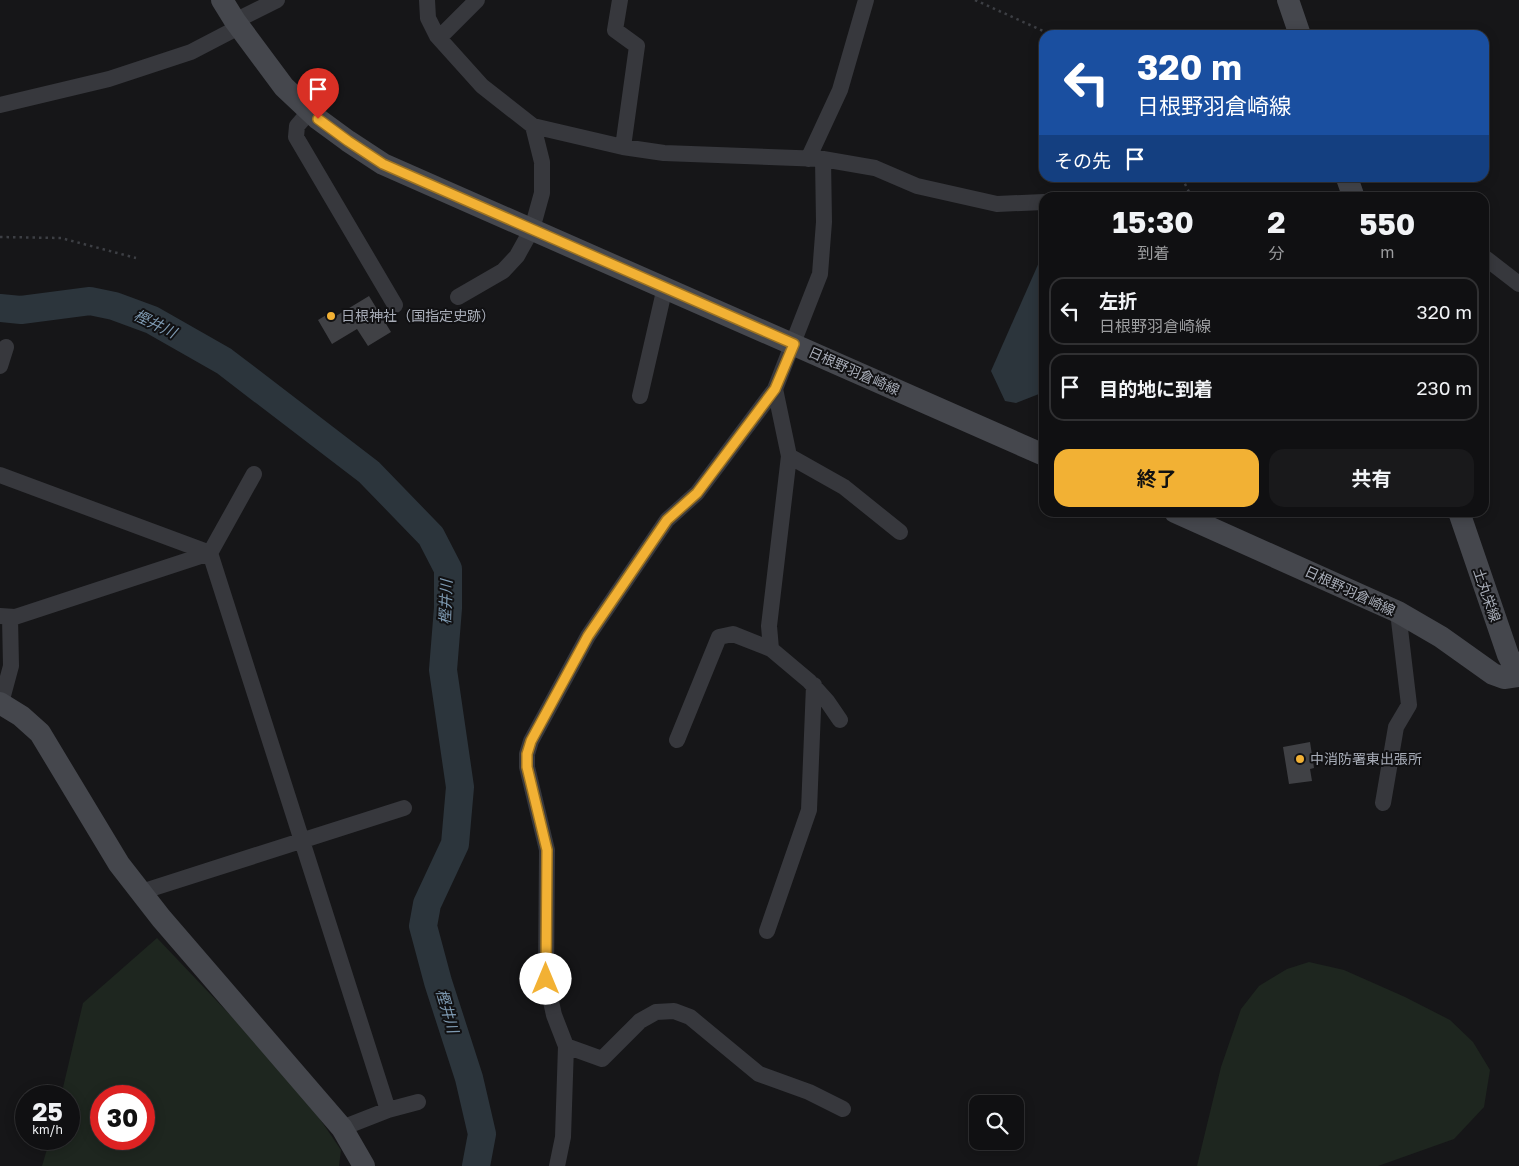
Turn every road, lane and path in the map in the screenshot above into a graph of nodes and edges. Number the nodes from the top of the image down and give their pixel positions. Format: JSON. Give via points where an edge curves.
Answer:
{"nodes":[{"id":1,"x":222,"y":0,"type":"edge"},
{"id":2,"x":277,"y":0,"type":"edge"},
{"id":3,"x":428,"y":0,"type":"edge"},
{"id":4,"x":477,"y":0,"type":"edge"},
{"id":5,"x":620,"y":0,"type":"edge"},
{"id":6,"x":866,"y":0,"type":"edge"},
{"id":7,"x":975,"y":0,"type":"edge"},
{"id":8,"x":1288,"y":0,"type":"edge"},
{"id":9,"x":237,"y":24,"type":"junction"},
{"id":10,"x":1041,"y":30,"type":"edge"},
{"id":11,"x":1298,"y":30,"type":"edge"},
{"id":12,"x":439,"y":38,"type":"junction"},
{"id":13,"x":0,"y":105,"type":"edge"},
{"id":14,"x":310,"y":111,"type":"junction"},
{"id":15,"x":533,"y":126,"type":"junction"},
{"id":16,"x":623,"y":147,"type":"junction"},
{"id":17,"x":816,"y":159,"type":"junction"},
{"id":18,"x":1039,"y":202,"type":"edge"},
{"id":19,"x":532,"y":229,"type":"junction"},
{"id":20,"x":0,"y":237,"type":"edge"},
{"id":21,"x":136,"y":258,"type":"dead end"},
{"id":22,"x":1489,"y":261,"type":"edge"},
{"id":23,"x":1519,"y":284,"type":"edge"},
{"id":24,"x":665,"y":287,"type":"junction"},
{"id":25,"x":458,"y":298,"type":"dead end"},
{"id":26,"x":395,"y":305,"type":"dead end"},
{"id":27,"x":794,"y":344,"type":"junction"},
{"id":28,"x":6,"y":346,"type":"dead end"},
{"id":29,"x":0,"y":366,"type":"edge"},
{"id":30,"x":775,"y":389,"type":"junction"},
{"id":31,"x":640,"y":396,"type":"dead end"},
{"id":32,"x":1039,"y":453,"type":"edge"},
{"id":33,"x":789,"y":456,"type":"junction"},
{"id":34,"x":254,"y":474,"type":"dead end"},
{"id":35,"x":0,"y":475,"type":"edge"},
{"id":36,"x":1186,"y":517,"type":"edge"},
{"id":37,"x":1461,"y":517,"type":"edge"},
{"id":38,"x":900,"y":532,"type":"dead end"},
{"id":39,"x":210,"y":552,"type":"junction"},
{"id":40,"x":1398,"y":612,"type":"junction"},
{"id":41,"x":5,"y":616,"type":"edge"},
{"id":42,"x":771,"y":649,"type":"junction"},
{"id":43,"x":1519,"y":676,"type":"edge"},
{"id":44,"x":814,"y":685,"type":"junction"},
{"id":45,"x":0,"y":703,"type":"edge"},
{"id":46,"x":840,"y":720,"type":"dead end"},
{"id":47,"x":677,"y":740,"type":"dead end"},
{"id":48,"x":1383,"y":803,"type":"dead end"},
{"id":49,"x":404,"y":808,"type":"dead end"},
{"id":50,"x":302,"y":841,"type":"junction"},
{"id":51,"x":141,"y":892,"type":"junction"},
{"id":52,"x":767,"y":932,"type":"dead end"},
{"id":53,"x":566,"y":1046,"type":"junction"},
{"id":54,"x":418,"y":1102,"type":"dead end"},
{"id":55,"x":843,"y":1109,"type":"dead end"},
{"id":56,"x":388,"y":1110,"type":"junction"},
{"id":57,"x":342,"y":1128,"type":"junction"},
{"id":58,"x":364,"y":1166,"type":"edge"},
{"id":59,"x":557,"y":1166,"type":"edge"}],
"edges":[{"from":1,"to":9,"type":"main road","name":"日根野羽倉崎線"},
{"from":2,"to":9,"type":"street"},
{"from":3,"to":12,"type":"street","via":[[428,18]]},
{"from":4,"to":12,"type":"street"},
{"from":5,"to":16,"type":"street","via":[[615,30],[637,46]]},
{"from":6,"to":17,"type":"street"},
{"from":7,"to":10,"type":"path"},
{"from":8,"to":11,"type":"main road"},
{"from":9,"to":13,"type":"street","via":[[191,52],[109,79]]},
{"from":9,"to":14,"type":"main road","name":"日根野羽倉崎線","via":[[284,87]]},
{"from":12,"to":15,"type":"street","via":[[482,86]]},
{"from":14,"to":19,"type":"main road","name":"日根野羽倉崎線","via":[[383,164]]},
{"from":14,"to":26,"type":"street","via":[[296,126],[296,137]]},
{"from":15,"to":16,"type":"street"},
{"from":15,"to":19,"type":"street","via":[[542,162],[542,193]]},
{"from":16,"to":17,"type":"street","via":[[664,153]]},
{"from":17,"to":18,"type":"street","via":[[875,168],[917,186],[996,204]]},
{"from":17,"to":27,"type":"street","via":[[824,222],[820,274]]},
{"from":19,"to":24,"type":"main road","name":"日根野羽倉崎線"},
{"from":19,"to":25,"type":"street","via":[[517,256],[503,271]]},
{"from":20,"to":21,"type":"path","via":[[61,238]]},
{"from":22,"to":23,"type":"street"},
{"from":24,"to":27,"type":"main road","name":"日根野羽倉崎線"},
{"from":24,"to":31,"type":"street"},
{"from":27,"to":30,"type":"street"},
{"from":27,"to":32,"type":"main road","name":"日根野羽倉崎線"},
{"from":28,"to":29,"type":"street"},
{"from":30,"to":33,"type":"street"},
{"from":30,"to":53,"type":"street","via":[[697,493],[667,520],[588,636],[531,741],[527,767],[547,850],[546,979],[554,1015]]},
{"from":33,"to":38,"type":"street","via":[[844,487]]},
{"from":33,"to":42,"type":"street","via":[[769,626]]},
{"from":34,"to":39,"type":"street"},
{"from":35,"to":39,"type":"street"},
{"from":36,"to":40,"type":"main road","name":"日根野羽倉崎線"},
{"from":37,"to":43,"type":"main road","name":"土丸栄線","via":[[1508,655]]},
{"from":39,"to":41,"type":"street","via":[[15,617]]},
{"from":39,"to":50,"type":"street"},
{"from":40,"to":43,"type":"main road","name":"日根野羽倉崎線","via":[[1441,637],[1493,674],[1504,678]]},
{"from":40,"to":48,"type":"street","via":[[1409,705],[1396,726]]},
{"from":41,"to":45,"type":"street","via":[[11,666]]},
{"from":42,"to":44,"type":"street"},
{"from":42,"to":47,"type":"street","via":[[733,634],[719,637]]},
{"from":44,"to":46,"type":"street"},
{"from":44,"to":52,"type":"street","via":[[809,810]]},
{"from":45,"to":51,"type":"main road","via":[[40,733],[119,864]]},
{"from":49,"to":50,"type":"street"},
{"from":50,"to":51,"type":"street"},
{"from":50,"to":56,"type":"street"},
{"from":51,"to":57,"type":"main road"},
{"from":53,"to":55,"type":"street","via":[[602,1059],[640,1021],[656,1012],[674,1011],[690,1017],[759,1074],[809,1092]]},
{"from":53,"to":59,"type":"street","via":[[563,1137]]},
{"from":54,"to":56,"type":"street"},
{"from":56,"to":57,"type":"street"},
{"from":57,"to":58,"type":"main road"}]}
